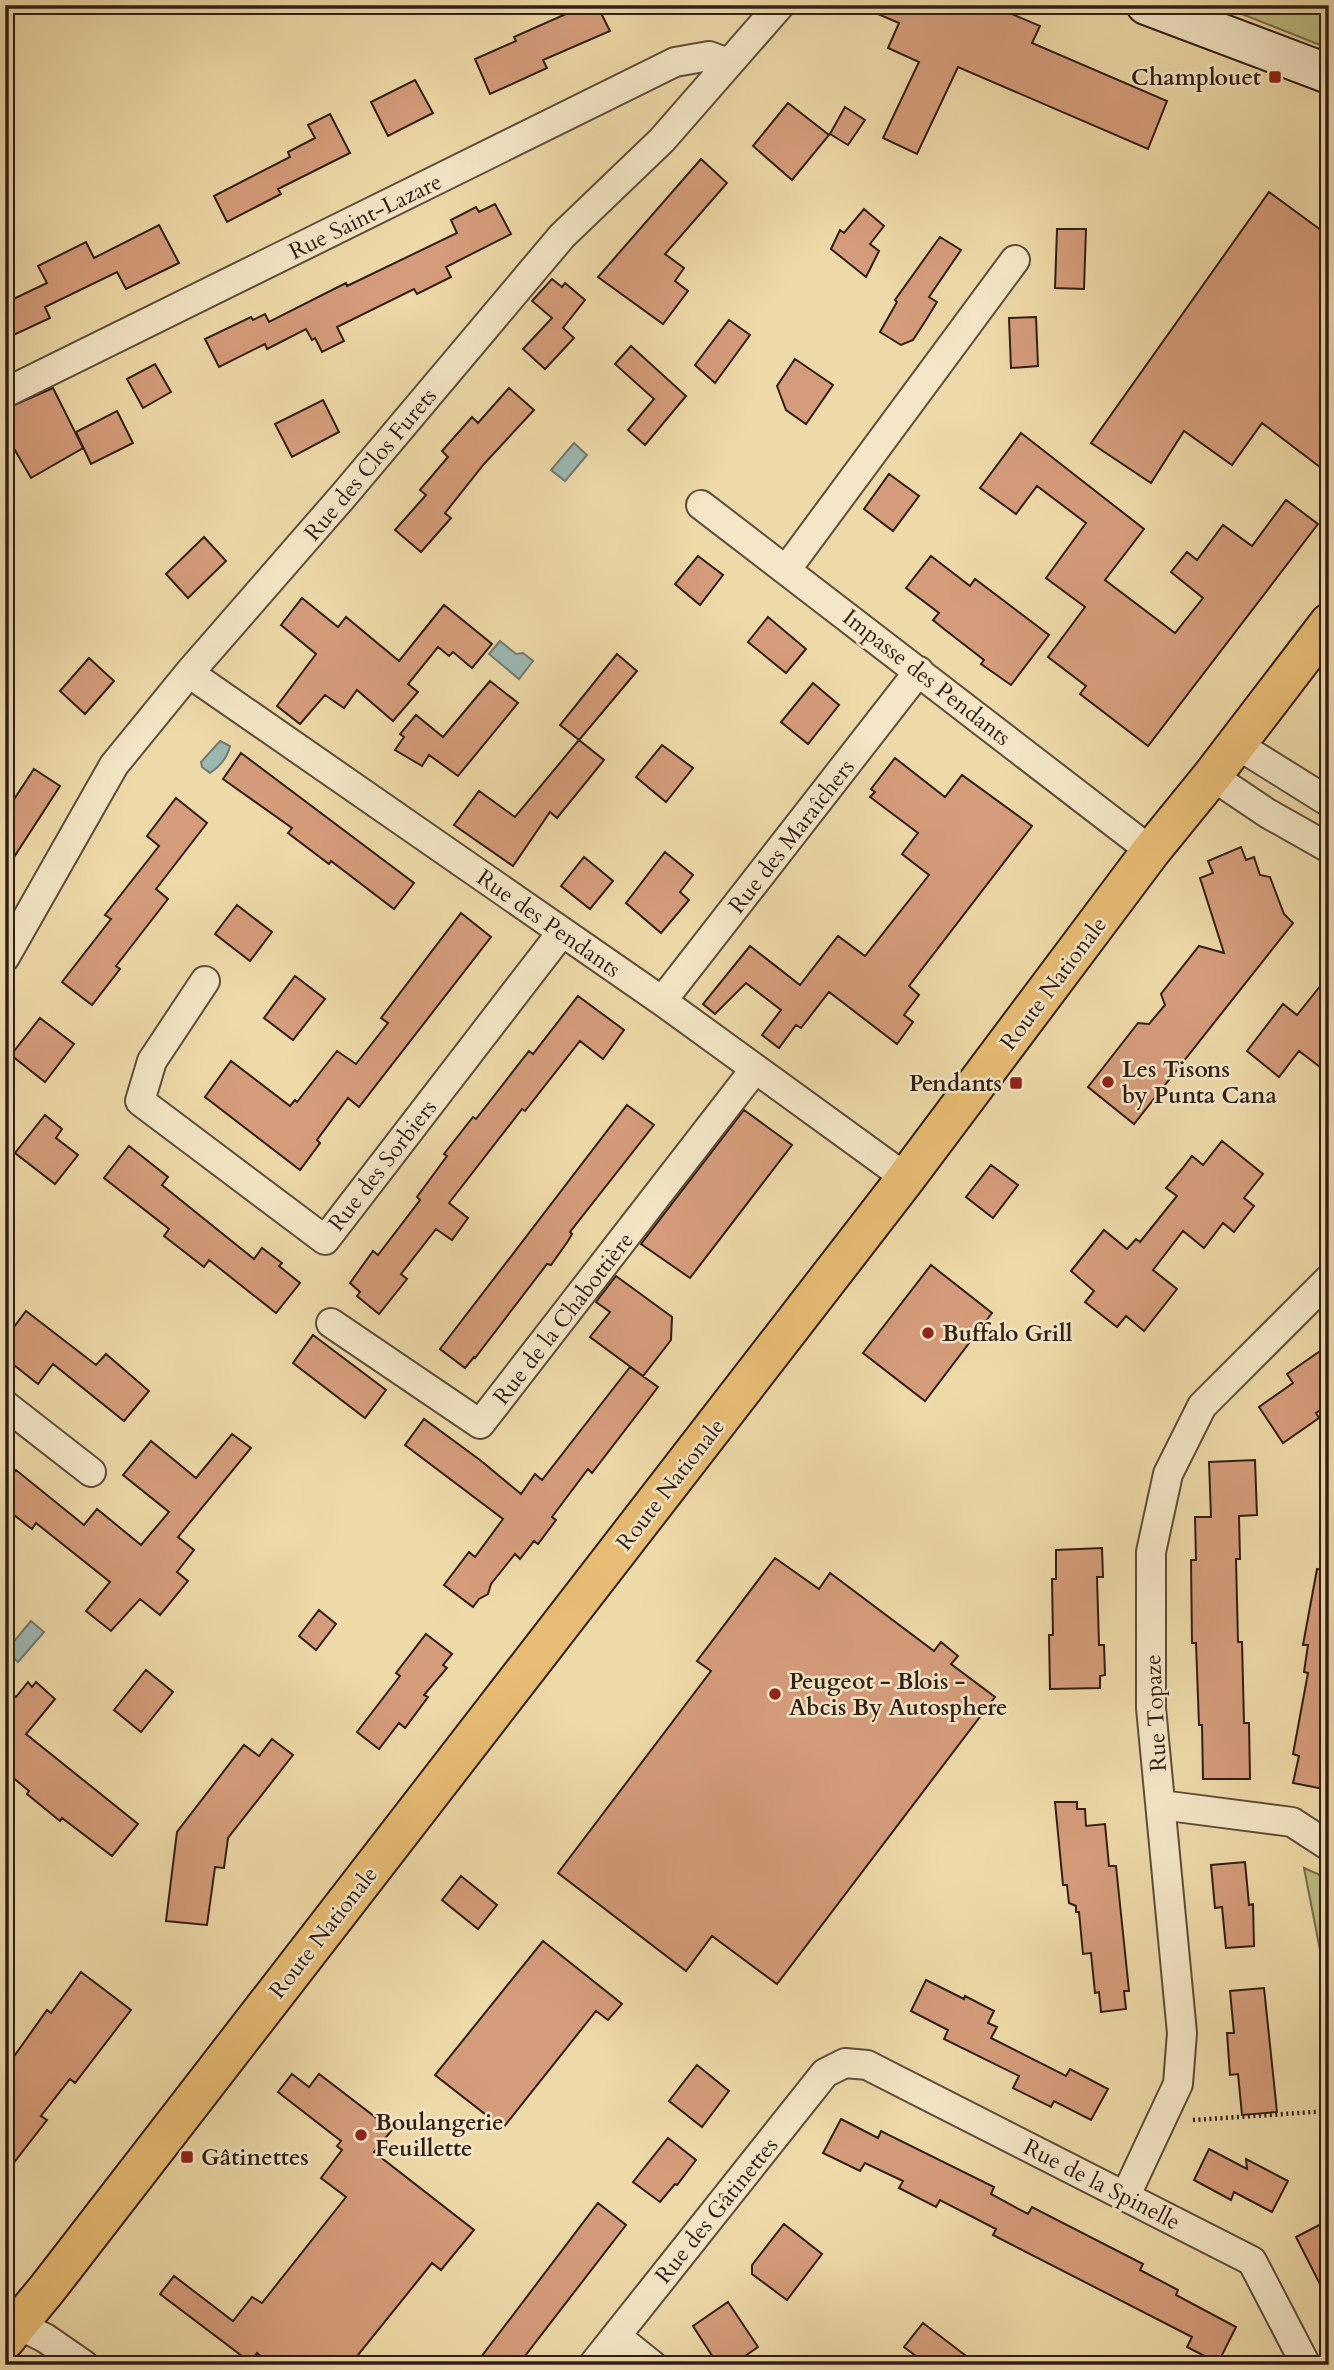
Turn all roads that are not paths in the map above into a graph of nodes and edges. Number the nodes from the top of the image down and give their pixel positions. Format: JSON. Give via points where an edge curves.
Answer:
{"nodes":[{"id":1,"x":780,"y":5,"type":"edge"},
{"id":2,"x":1146,"y":5,"type":"edge"},
{"id":3,"x":728,"y":63,"type":"junction"},
{"id":4,"x":1329,"y":74,"type":"edge"},
{"id":5,"x":1015,"y":260,"type":"dead end"},
{"id":6,"x":5,"y":393,"type":"edge"},
{"id":7,"x":701,"y":505,"type":"dead end"},
{"id":8,"x":786,"y":570,"type":"junction"},
{"id":9,"x":1329,"y":623,"type":"edge"},
{"id":10,"x":919,"y":671,"type":"junction"},
{"id":11,"x":189,"y":673,"type":"junction"},
{"id":12,"x":1236,"y":744,"type":"junction"},
{"id":13,"x":1212,"y":776,"type":"junction"},
{"id":14,"x":1329,"y":802,"type":"edge"},
{"id":15,"x":1329,"y":848,"type":"edge"},
{"id":16,"x":1151,"y":851,"type":"junction"},
{"id":17,"x":562,"y":932,"type":"junction"},
{"id":18,"x":5,"y":957,"type":"edge"},
{"id":19,"x":205,"y":981,"type":"dead end"},
{"id":20,"x":662,"y":1001,"type":"junction"},
{"id":21,"x":755,"y":1069,"type":"junction"},
{"id":22,"x":906,"y":1178,"type":"junction"},
{"id":23,"x":1329,"y":1279,"type":"edge"},
{"id":24,"x":331,"y":1323,"type":"dead end"},
{"id":25,"x":5,"y":1405,"type":"edge"},
{"id":26,"x":91,"y":1472,"type":"dead end"},
{"id":27,"x":1161,"y":1805,"type":"junction"},
{"id":28,"x":1329,"y":1846,"type":"edge"},
{"id":29,"x":845,"y":2063,"type":"joint"},
{"id":30,"x":1126,"y":2196,"type":"junction"},
{"id":31,"x":10,"y":2327,"type":"edge"},
{"id":32,"x":616,"y":2336,"type":"junction"},
{"id":33,"x":85,"y":2365,"type":"edge"},
{"id":34,"x":593,"y":2365,"type":"edge"},
{"id":35,"x":652,"y":2365,"type":"edge"},
{"id":36,"x":1306,"y":2365,"type":"edge"}],
"edges":[{"from":1,"to":3,"type":"street","name":"Rue des Clos Furets"},
{"from":2,"to":4,"type":"street"},
{"from":3,"to":6,"type":"street","name":"Rue Saint-Lazare","via":[[709,56],[675,62]]},
{"from":3,"to":11,"type":"street","name":"Rue des Clos Furets","via":[[662,140],[562,236]]},
{"from":5,"to":8,"type":"street"},
{"from":7,"to":8,"type":"street","name":"Impasse des Pendants"},
{"from":8,"to":10,"type":"street","name":"Impasse des Pendants"},
{"from":9,"to":12,"type":"main road","name":"Route Nationale"},
{"from":10,"to":16,"type":"street","name":"Impasse des Pendants"},
{"from":10,"to":20,"type":"street","name":"Rue des Maraîchers"},
{"from":11,"to":17,"type":"street","name":"Rue des Pendants"},
{"from":11,"to":18,"type":"street","name":"Rue des Clos Furets","via":[[114,765]]},
{"from":12,"to":13,"type":"main road","name":"Route Nationale"},
{"from":12,"to":14,"type":"street"},
{"from":13,"to":15,"type":"street"},
{"from":13,"to":16,"type":"main road","name":"Route Nationale"},
{"from":16,"to":22,"type":"main road","name":"Route Nationale"},
{"from":17,"to":19,"type":"street","name":"Rue des Sorbiers","via":[[325,1240],[141,1101],[152,1061]]},
{"from":17,"to":20,"type":"street","name":"Rue des Pendants"},
{"from":20,"to":21,"type":"street","name":"Rue des Pendants"},
{"from":21,"to":22,"type":"street","name":"Rue des Pendants"},
{"from":21,"to":24,"type":"street","name":"Rue de la Chabottière","via":[[481,1424]]},
{"from":22,"to":31,"type":"main road","name":"Route Nationale"},
{"from":23,"to":27,"type":"street","name":"Rue Topaze","via":[[1202,1406],[1168,1474],[1151,1552],[1151,1708]]},
{"from":25,"to":26,"type":"street"},
{"from":27,"to":28,"type":"street","via":[[1292,1822]]},
{"from":27,"to":30,"type":"street","name":"Rue Topaze","via":[[1182,2033],[1178,2084]]},
{"from":29,"to":30,"type":"street","name":"Rue de la Spinelle","via":[[867,2065]]},
{"from":29,"to":32,"type":"street","name":"Rue des Gâtinettes","via":[[825,2073]]},
{"from":30,"to":36,"type":"street","name":"Rue de la Spinelle","via":[[1252,2261]]},
{"from":31,"to":33,"type":"street","via":[[45,2338]]},
{"from":32,"to":34,"type":"street","name":"Rue des Gâtinettes"},
{"from":32,"to":35,"type":"street"}]}
